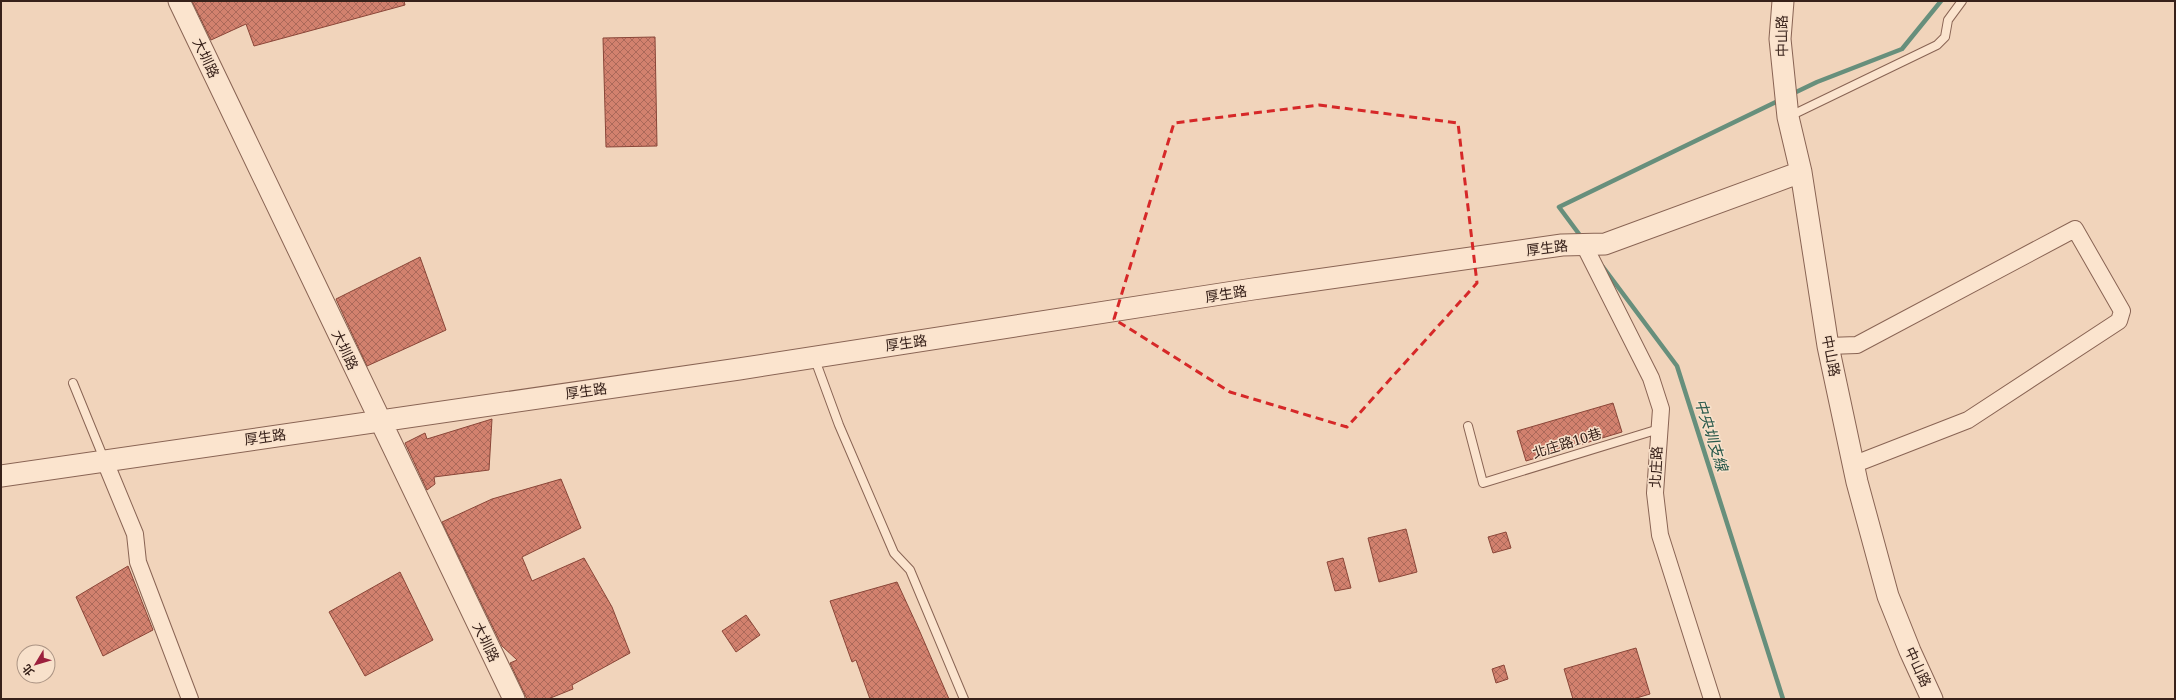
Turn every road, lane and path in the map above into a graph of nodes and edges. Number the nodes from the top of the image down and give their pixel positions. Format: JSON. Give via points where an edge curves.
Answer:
{"nodes":[{"id":1,"x":179,"y":1,"type":"edge"},
{"id":2,"x":1783,"y":1,"type":"edge"},
{"id":3,"x":1962,"y":1,"type":"edge"},
{"id":4,"x":1787,"y":114,"type":"junction"},
{"id":5,"x":1801,"y":172,"type":"junction"},
{"id":6,"x":1584,"y":245,"type":"junction"},
{"id":7,"x":1828,"y":346,"type":"junction"},
{"id":8,"x":814,"y":357,"type":"junction"},
{"id":9,"x":73,"y":383,"type":"dead end"},
{"id":10,"x":379,"y":421,"type":"junction"},
{"id":11,"x":1468,"y":426,"type":"dead end"},
{"id":12,"x":1659,"y":429,"type":"junction"},
{"id":13,"x":104,"y":460,"type":"junction"},
{"id":14,"x":1855,"y":464,"type":"junction"},
{"id":15,"x":1,"y":476,"type":"edge"},
{"id":16,"x":190,"y":699,"type":"edge"},
{"id":17,"x":514,"y":699,"type":"edge"},
{"id":18,"x":964,"y":699,"type":"edge"},
{"id":19,"x":1712,"y":699,"type":"edge"},
{"id":20,"x":1932,"y":699,"type":"edge"}],
"edges":[{"from":1,"to":10,"type":"street","name":"大圳路"},
{"from":2,"to":4,"type":"street","name":"中山路","via":[[1780,39]]},
{"from":3,"to":4,"type":"lane","via":[[1948,20],[1946,37],[1937,45]]},
{"from":4,"to":5,"type":"street","name":"中山路"},
{"from":5,"to":6,"type":"street","name":"厚生路","via":[[1605,244]]},
{"from":5,"to":7,"type":"street","name":"中山路"},
{"from":6,"to":8,"type":"street","name":"厚生路","via":[[1253,289]]},
{"from":6,"to":12,"type":"street","name":"北庄路","via":[[1650,378],[1661,409]]},
{"from":7,"to":14,"type":"street","name":"中山路"},
{"from":7,"to":14,"type":"street","via":[[1857,346],[2075,229],[2122,311],[2119,321],[1968,420]]},
{"from":8,"to":10,"type":"street","name":"厚生路"},
{"from":8,"to":18,"type":"lane","via":[[839,426],[894,553],[910,570]]},
{"from":9,"to":13,"type":"lane"},
{"from":10,"to":13,"type":"street","name":"厚生路"},
{"from":10,"to":17,"type":"street","name":"大圳路"},
{"from":11,"to":12,"type":"lane","name":"北庄路10巷","via":[[1482,483]]},
{"from":12,"to":19,"type":"street","name":"北庄路","via":[[1654,492],[1660,535]]},
{"from":13,"to":15,"type":"street","name":"厚生路"},
{"from":13,"to":16,"type":"street","via":[[135,534],[138,562]]},
{"from":14,"to":20,"type":"street","name":"中山路","via":[[1857,482],[1888,596]]}]}
